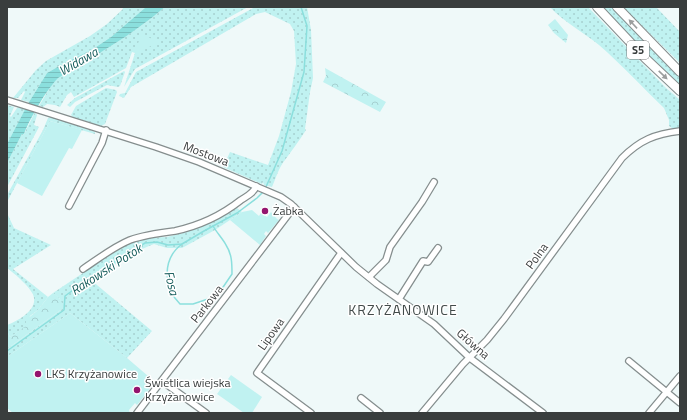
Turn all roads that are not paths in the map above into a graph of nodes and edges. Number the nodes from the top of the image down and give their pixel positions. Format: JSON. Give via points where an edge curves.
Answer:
{"nodes":[{"id":1,"x":597,"y":7,"type":"edge"},
{"id":2,"x":617,"y":7,"type":"edge"},
{"id":3,"x":680,"y":72,"type":"edge"},
{"id":4,"x":680,"y":91,"type":"edge"},
{"id":5,"x":7,"y":100,"type":"edge"},
{"id":6,"x":106,"y":130,"type":"junction"},
{"id":7,"x":680,"y":131,"type":"edge"},
{"id":8,"x":434,"y":182,"type":"dead end"},
{"id":9,"x":259,"y":187,"type":"junction"},
{"id":10,"x":69,"y":206,"type":"dead end"},
{"id":11,"x":294,"y":207,"type":"junction"},
{"id":12,"x":438,"y":248,"type":"dead end"},
{"id":13,"x":341,"y":253,"type":"junction"},
{"id":14,"x":83,"y":269,"type":"dead end"},
{"id":15,"x":369,"y":277,"type":"junction"},
{"id":16,"x":399,"y":299,"type":"junction"},
{"id":17,"x":470,"y":358,"type":"junction"},
{"id":18,"x":629,"y":361,"type":"dead end"},
{"id":19,"x":680,"y":376,"type":"edge"},
{"id":20,"x":162,"y":381,"type":"junction"},
{"id":21,"x":667,"y":392,"type":"junction"},
{"id":22,"x":361,"y":398,"type":"dead end"},
{"id":23,"x":680,"y":403,"type":"edge"},
{"id":24,"x":137,"y":413,"type":"edge"},
{"id":25,"x":206,"y":413,"type":"edge"},
{"id":26,"x":311,"y":413,"type":"edge"},
{"id":27,"x":380,"y":413,"type":"edge"},
{"id":28,"x":422,"y":413,"type":"edge"},
{"id":29,"x":542,"y":413,"type":"edge"},
{"id":30,"x":649,"y":413,"type":"edge"}],
"edges":[{"from":1,"to":4,"type":"highway","number":"S5","one_way":true},
{"from":3,"to":2,"type":"highway","number":"S5","one_way":true},
{"from":5,"to":6,"type":"street","name":"Mostowa"},
{"from":6,"to":9,"type":"street","name":"Mostowa","via":[[199,162]]},
{"from":6,"to":10,"type":"street","via":[[102,143]]},
{"from":7,"to":17,"type":"street","name":"Polna","via":[[661,134],[643,141],[622,158],[504,319]]},
{"from":8,"to":15,"type":"street","via":[[390,247],[386,260]]},
{"from":9,"to":11,"type":"street","name":"Mostowa","via":[[281,197]]},
{"from":9,"to":14,"type":"street","via":[[220,214],[176,230],[128,241]]},
{"from":11,"to":13,"type":"street","name":"Główna"},
{"from":11,"to":20,"type":"street","name":"Parkowa"},
{"from":12,"to":16,"type":"street","via":[[428,262],[423,261]]},
{"from":13,"to":15,"type":"street","name":"Główna"},
{"from":13,"to":26,"type":"street","name":"Lipowa","via":[[257,372]]},
{"from":15,"to":16,"type":"street","name":"Główna"},
{"from":16,"to":17,"type":"street","name":"Główna","via":[[434,324]]},
{"from":17,"to":28,"type":"street","name":"Polna"},
{"from":17,"to":29,"type":"street","name":"Główna"},
{"from":18,"to":21,"type":"street"},
{"from":19,"to":21,"type":"street"},
{"from":20,"to":24,"type":"street","name":"Parkowa"},
{"from":20,"to":25,"type":"street"},
{"from":21,"to":23,"type":"street"},
{"from":21,"to":30,"type":"street"},
{"from":22,"to":27,"type":"street"}]}
